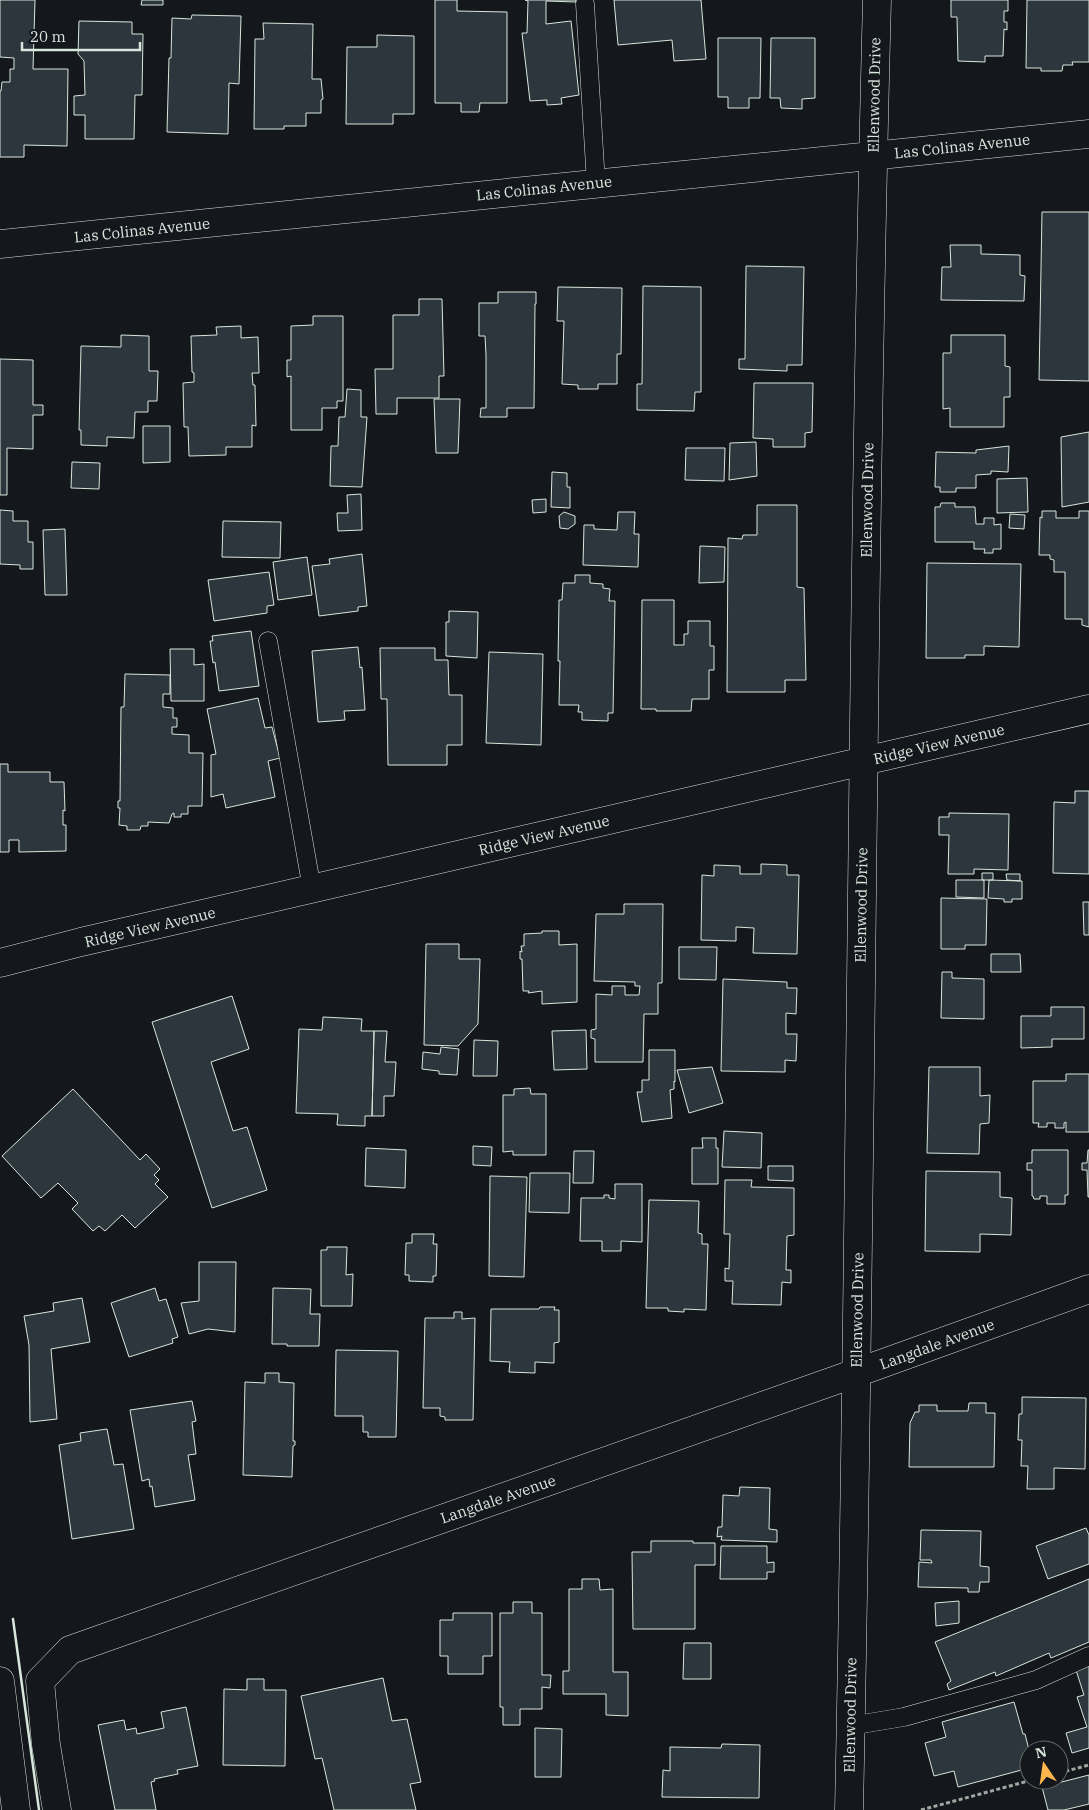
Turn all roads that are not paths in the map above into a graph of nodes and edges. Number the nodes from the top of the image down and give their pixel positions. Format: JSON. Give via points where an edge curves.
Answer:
{"nodes":[{"id":1,"x":877,"y":0,"type":"edge"},
{"id":2,"x":586,"y":4,"type":"dead end"},
{"id":3,"x":1089,"y":134,"type":"edge"},
{"id":4,"x":873,"y":155,"type":"junction"},
{"id":5,"x":596,"y":183,"type":"junction"},
{"id":6,"x":0,"y":244,"type":"edge"},
{"id":7,"x":268,"y":642,"type":"dead end"},
{"id":8,"x":1089,"y":709,"type":"edge"},
{"id":9,"x":863,"y":761,"type":"junction"},
{"id":10,"x":312,"y":889,"type":"junction"},
{"id":11,"x":0,"y":963,"type":"edge"},
{"id":12,"x":1089,"y":1289,"type":"edge"},
{"id":13,"x":856,"y":1373,"type":"junction"},
{"id":14,"x":1089,"y":1656,"type":"edge"},
{"id":15,"x":0,"y":1681,"type":"edge"},
{"id":16,"x":850,"y":1726,"type":"junction"},
{"id":17,"x":16,"y":1810,"type":"edge"},
{"id":18,"x":57,"y":1810,"type":"edge"},
{"id":19,"x":849,"y":1810,"type":"edge"}],
"edges":[{"from":1,"to":4,"type":"street","name":"Ellenwood Drive"},
{"from":2,"to":5,"type":"lane"},
{"from":3,"to":4,"type":"street","name":"Las Colinas Avenue"},
{"from":4,"to":5,"type":"street","name":"Las Colinas Avenue"},
{"from":4,"to":9,"type":"street","name":"Ellenwood Drive"},
{"from":5,"to":6,"type":"street","name":"Las Colinas Avenue"},
{"from":7,"to":10,"type":"lane"},
{"from":8,"to":9,"type":"street","name":"Ridge View Avenue"},
{"from":9,"to":10,"type":"street","name":"Ridge View Avenue"},
{"from":9,"to":13,"type":"street","name":"Ellenwood Drive"},
{"from":10,"to":11,"type":"street","name":"Ridge View Avenue"},
{"from":12,"to":13,"type":"street","name":"Langdale Avenue"},
{"from":13,"to":16,"type":"street","name":"Ellenwood Drive"},
{"from":13,"to":18,"type":"street","name":"Langdale Avenue","via":[[70,1650],[40,1681]]},
{"from":14,"to":16,"type":"lane","via":[[1019,1685],[904,1718]]},
{"from":15,"to":17,"type":"street"},
{"from":16,"to":19,"type":"street","name":"Ellenwood Drive"}]}
